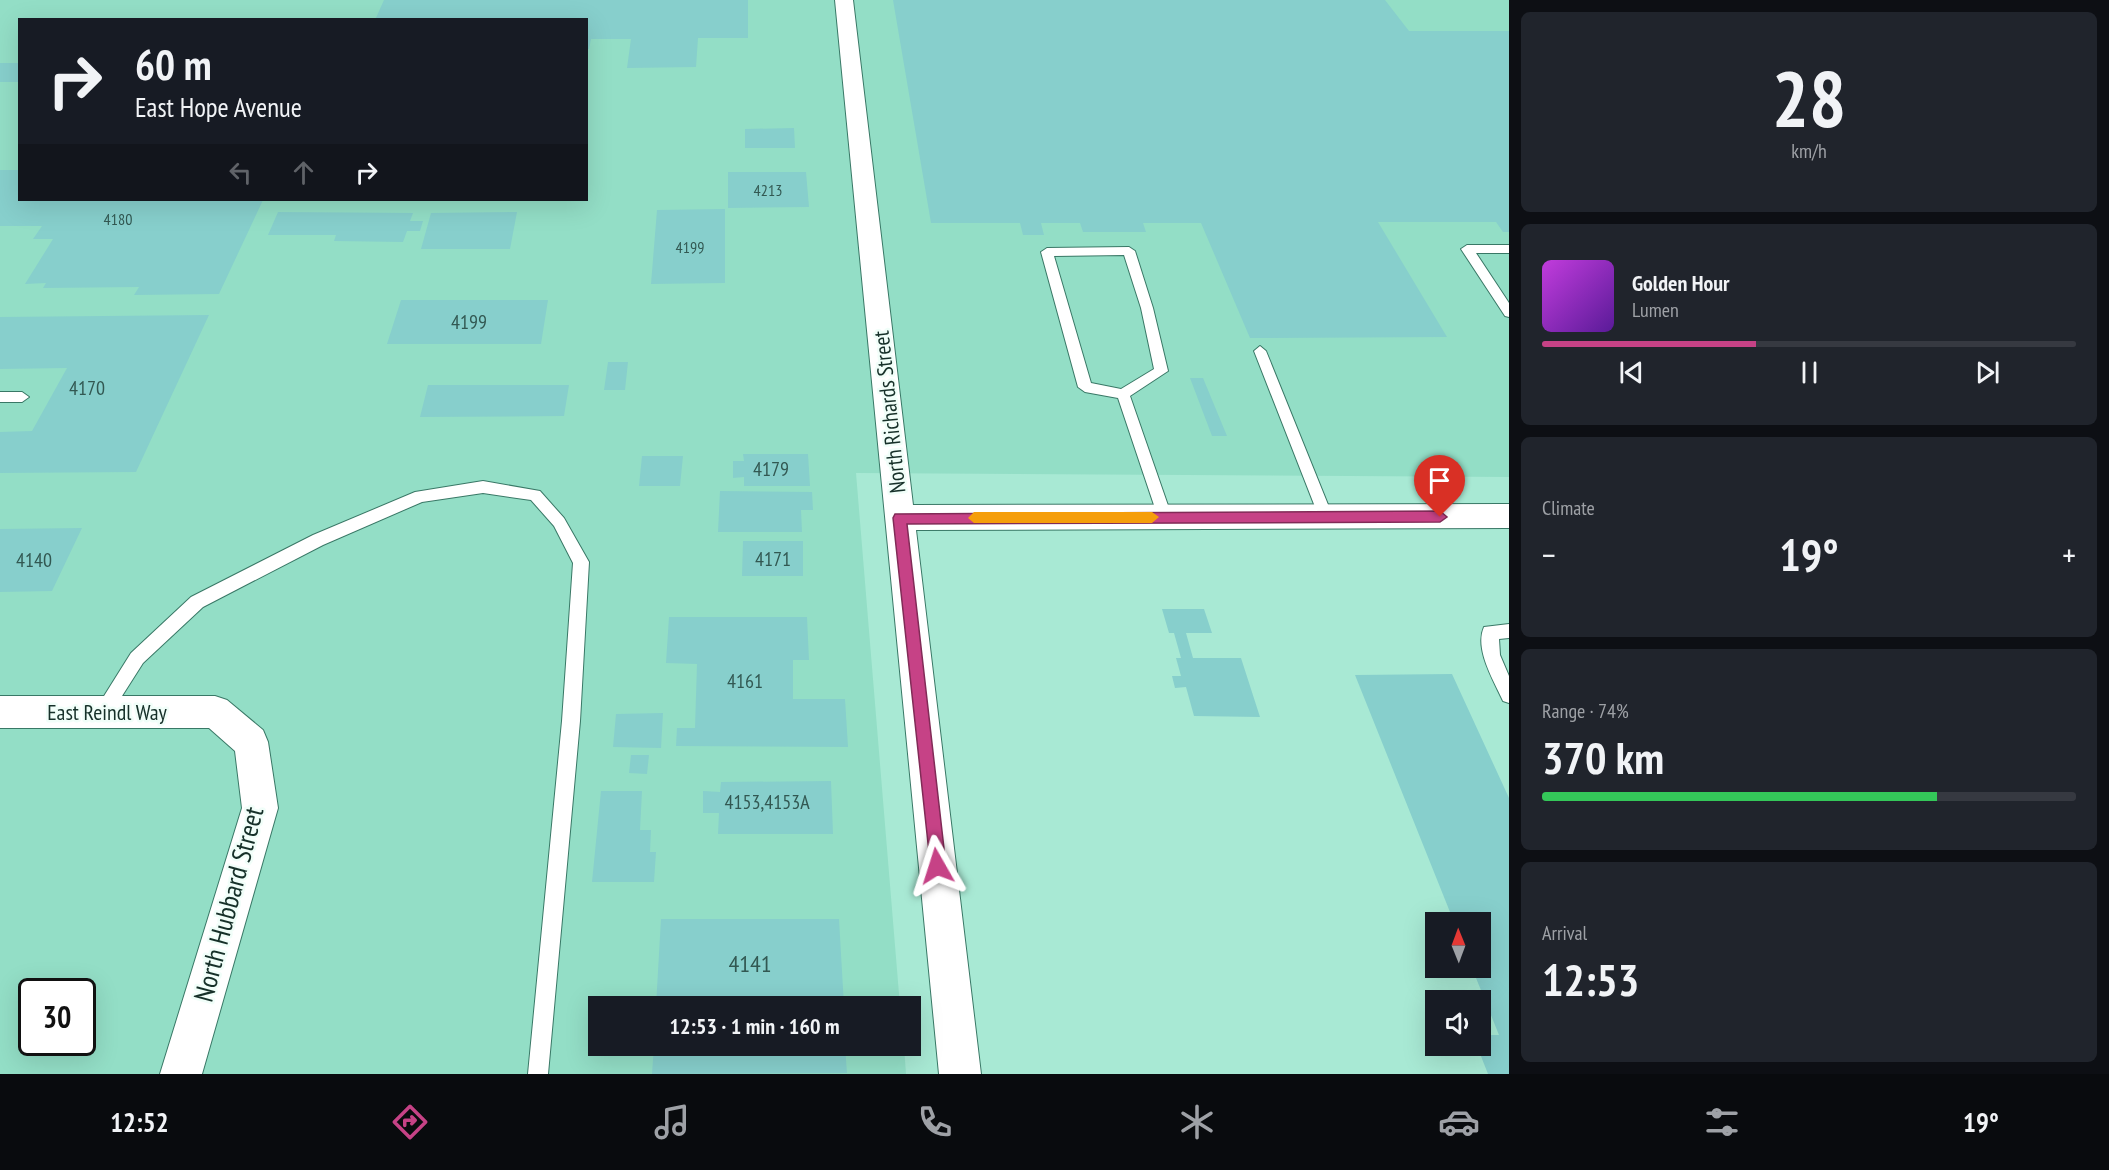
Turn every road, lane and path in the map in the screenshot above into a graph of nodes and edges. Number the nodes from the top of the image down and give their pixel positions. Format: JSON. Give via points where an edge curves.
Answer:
{"nodes":[{"id":1,"x":844,"y":0,"type":"edge"},
{"id":2,"x":1509,"y":249,"type":"edge"},
{"id":3,"x":1509,"y":313,"type":"edge"},
{"id":4,"x":1260,"y":351,"type":"dead end"},
{"id":5,"x":1123,"y":394,"type":"junction"},
{"id":6,"x":0,"y":397,"type":"edge"},
{"id":7,"x":22,"y":397,"type":"dead end"},
{"id":8,"x":1509,"y":516,"type":"edge"},
{"id":9,"x":1165,"y":517,"type":"junction"},
{"id":10,"x":1326,"y":517,"type":"junction"},
{"id":11,"x":900,"y":518,"type":"junction"},
{"id":12,"x":1509,"y":631,"type":"edge"},
{"id":13,"x":1509,"y":695,"type":"edge"},
{"id":14,"x":0,"y":712,"type":"edge"},
{"id":15,"x":102,"y":712,"type":"junction"},
{"id":16,"x":215,"y":712,"type":"joint"},
{"id":17,"x":181,"y":1074,"type":"edge"},
{"id":18,"x":538,"y":1074,"type":"edge"},
{"id":19,"x":960,"y":1074,"type":"edge"}],
"edges":[{"from":1,"to":11,"type":"street","name":"North Richards Street"},
{"from":2,"to":3,"type":"lane","via":[[1467,249]]},
{"from":4,"to":10,"type":"lane"},
{"from":5,"to":5,"type":"lane","via":[[1085,387],[1047,252],[1129,251],[1161,371]]},
{"from":5,"to":9,"type":"lane"},
{"from":6,"to":7,"type":"lane"},
{"from":8,"to":10,"type":"street"},
{"from":9,"to":10,"type":"street"},
{"from":9,"to":11,"type":"street"},
{"from":11,"to":19,"type":"street","name":"North Richards Street"},
{"from":12,"to":13,"type":"lane","via":[[1491,632],[1492,655]]},
{"from":14,"to":15,"type":"street","name":"East Reindl Way"},
{"from":15,"to":16,"type":"street","name":"East Reindl Way"},
{"from":15,"to":18,"type":"lane","via":[[136,658],[197,602],[318,540],[420,496],[483,487],[535,495],[560,522],[581,562],[571,721]]},
{"from":16,"to":17,"type":"street","name":"North Hubbard Street","via":[[251,742],[260,808]]}]}
